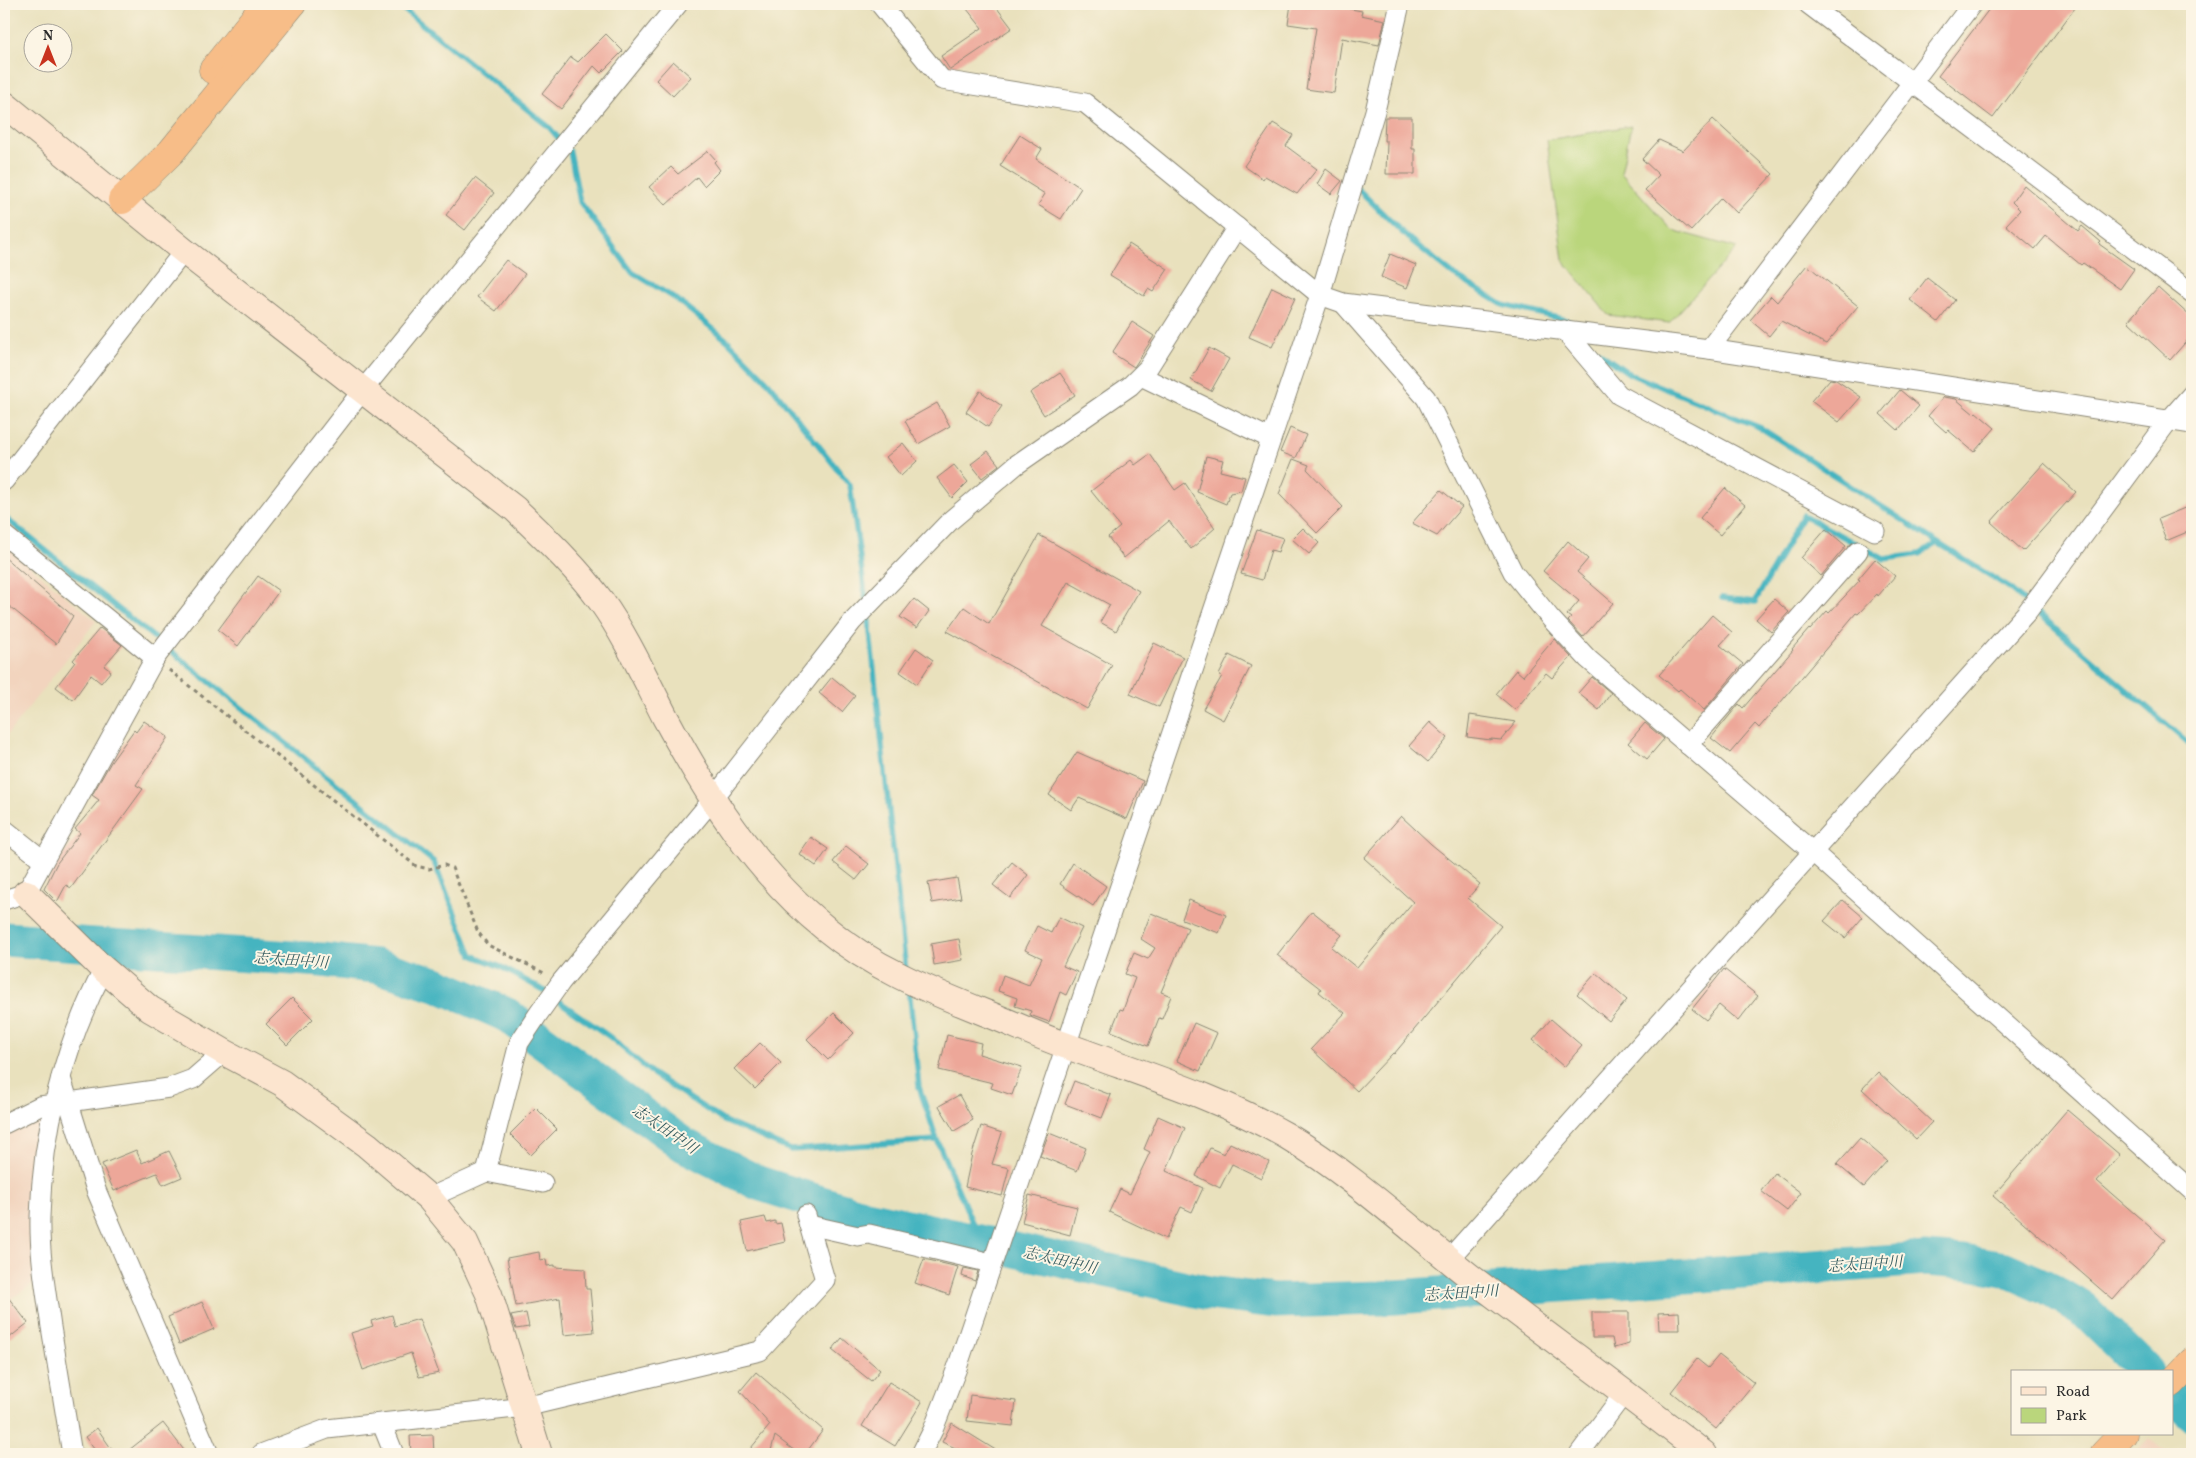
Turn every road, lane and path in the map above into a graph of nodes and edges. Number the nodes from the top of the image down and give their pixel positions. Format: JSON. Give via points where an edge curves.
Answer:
{"nodes":[{"id":1,"x":266,"y":4,"type":"edge"},
{"id":2,"x":292,"y":4,"type":"edge"},
{"id":3,"x":678,"y":4,"type":"edge"},
{"id":4,"x":880,"y":4,"type":"edge"},
{"id":5,"x":1400,"y":4,"type":"edge"},
{"id":6,"x":1808,"y":4,"type":"edge"},
{"id":7,"x":1972,"y":4,"type":"edge"},
{"id":8,"x":1914,"y":82,"type":"junction"},
{"id":9,"x":4,"y":104,"type":"edge"},
{"id":10,"x":122,"y":200,"type":"junction"},
{"id":11,"x":1237,"y":227,"type":"junction"},
{"id":12,"x":184,"y":251,"type":"junction"},
{"id":13,"x":2192,"y":293,"type":"edge"},
{"id":14,"x":1320,"y":295,"type":"junction"},
{"id":15,"x":1343,"y":303,"type":"junction"},
{"id":16,"x":1567,"y":331,"type":"junction"},
{"id":17,"x":1710,"y":349,"type":"junction"},
{"id":18,"x":1141,"y":376,"type":"junction"},
{"id":19,"x":362,"y":391,"type":"junction"},
{"id":20,"x":2192,"y":394,"type":"edge"},
{"id":21,"x":2169,"y":420,"type":"junction"},
{"id":22,"x":2192,"y":424,"type":"edge"},
{"id":23,"x":1271,"y":438,"type":"junction"},
{"id":24,"x":4,"y":482,"type":"edge"},
{"id":25,"x":1876,"y":531,"type":"dead end"},
{"id":26,"x":4,"y":535,"type":"edge"},
{"id":27,"x":1858,"y":551,"type":"dead end"},
{"id":28,"x":155,"y":658,"type":"junction"},
{"id":29,"x":1688,"y":745,"type":"junction"},
{"id":30,"x":713,"y":799,"type":"junction"},
{"id":31,"x":4,"y":829,"type":"edge"},
{"id":32,"x":1814,"y":853,"type":"junction"},
{"id":33,"x":43,"y":860,"type":"junction"},
{"id":34,"x":15,"y":896,"type":"edge"},
{"id":35,"x":101,"y":967,"type":"junction"},
{"id":36,"x":550,"y":997,"type":"junction"},
{"id":37,"x":1065,"y":1046,"type":"junction"},
{"id":38,"x":224,"y":1052,"type":"junction"},
{"id":39,"x":61,"y":1103,"type":"junction"},
{"id":40,"x":4,"y":1124,"type":"edge"},
{"id":41,"x":486,"y":1172,"type":"junction"},
{"id":42,"x":543,"y":1183,"type":"dead end"},
{"id":43,"x":2192,"y":1191,"type":"edge"},
{"id":44,"x":430,"y":1198,"type":"junction"},
{"id":45,"x":1449,"y":1259,"type":"junction"},
{"id":46,"x":993,"y":1260,"type":"junction"},
{"id":47,"x":1625,"y":1392,"type":"junction"},
{"id":48,"x":524,"y":1407,"type":"junction"},
{"id":49,"x":382,"y":1424,"type":"junction"},
{"id":50,"x":2122,"y":1436,"type":"edge"},
{"id":51,"x":268,"y":1453,"type":"edge"},
{"id":52,"x":72,"y":1454,"type":"edge"},
{"id":53,"x":208,"y":1454,"type":"edge"},
{"id":54,"x":394,"y":1454,"type":"edge"},
{"id":55,"x":539,"y":1454,"type":"edge"},
{"id":56,"x":921,"y":1454,"type":"edge"},
{"id":57,"x":1579,"y":1454,"type":"edge"},
{"id":58,"x":1704,"y":1454,"type":"edge"},
{"id":59,"x":2104,"y":1454,"type":"edge"}],
"edges":[{"from":1,"to":10,"type":"highway","via":[[157,141]]},
{"from":2,"to":10,"type":"highway","via":[[170,152]]},
{"from":3,"to":19,"type":"street"},
{"from":4,"to":11,"type":"street","via":[[942,80],[1086,103]]},
{"from":5,"to":14,"type":"street","via":[[1375,111]]},
{"from":6,"to":8,"type":"street"},
{"from":7,"to":8,"type":"street"},
{"from":8,"to":13,"type":"street"},
{"from":8,"to":17,"type":"street"},
{"from":9,"to":10,"type":"street"},
{"from":10,"to":12,"type":"street"},
{"from":11,"to":14,"type":"street"},
{"from":11,"to":18,"type":"street"},
{"from":12,"to":19,"type":"street"},
{"from":12,"to":24,"type":"street"},
{"from":14,"to":15,"type":"street"},
{"from":14,"to":23,"type":"street"},
{"from":15,"to":16,"type":"street"},
{"from":15,"to":29,"type":"street","via":[[1426,398],[1513,572],[1588,659]]},
{"from":16,"to":17,"type":"street"},
{"from":16,"to":25,"type":"street","via":[[1619,395]]},
{"from":17,"to":21,"type":"street"},
{"from":18,"to":23,"type":"street"},
{"from":18,"to":30,"type":"street","via":[[1016,465],[951,520],[852,622]]},
{"from":19,"to":28,"type":"street"},
{"from":19,"to":30,"type":"street","via":[[515,509],[564,557],[602,602]]},
{"from":20,"to":21,"type":"street"},
{"from":21,"to":22,"type":"street"},
{"from":21,"to":32,"type":"street","via":[[2031,607]]},
{"from":23,"to":37,"type":"street"},
{"from":26,"to":28,"type":"street"},
{"from":27,"to":29,"type":"street"},
{"from":28,"to":33,"type":"street"},
{"from":28,"to":36,"type":"path","via":[[416,866],[429,869],[444,865],[452,868],[478,932],[488,945]]},
{"from":29,"to":32,"type":"street"},
{"from":30,"to":36,"type":"street"},
{"from":30,"to":37,"type":"street","via":[[774,880],[823,926],[864,958],[917,985]]},
{"from":31,"to":33,"type":"street"},
{"from":32,"to":43,"type":"street"},
{"from":32,"to":45,"type":"street"},
{"from":33,"to":34,"type":"street"},
{"from":34,"to":35,"type":"street","via":[[58,924]]},
{"from":35,"to":38,"type":"street","via":[[150,1009]]},
{"from":35,"to":39,"type":"street","via":[[85,1003],[61,1077]]},
{"from":36,"to":41,"type":"street","via":[[519,1043]]},
{"from":37,"to":45,"type":"street","via":[[1216,1102],[1286,1136],[1348,1178]]},
{"from":37,"to":46,"type":"street"},
{"from":38,"to":39,"type":"street","via":[[193,1079],[169,1088]]},
{"from":38,"to":44,"type":"street","via":[[282,1083],[367,1145]]},
{"from":39,"to":40,"type":"street","via":[[40,1106]]},
{"from":39,"to":52,"type":"street","via":[[44,1163],[40,1218],[43,1276]]},
{"from":39,"to":53,"type":"street"},
{"from":41,"to":42,"type":"street"},
{"from":41,"to":44,"type":"street"},
{"from":44,"to":48,"type":"street","via":[[465,1242],[489,1294]]},
{"from":45,"to":47,"type":"street"},
{"from":46,"to":48,"type":"street","via":[[869,1234],[858,1236],[807,1220],[825,1280],[760,1351]]},
{"from":46,"to":56,"type":"street","via":[[933,1430]]},
{"from":47,"to":57,"type":"street"},
{"from":47,"to":58,"type":"street"},
{"from":48,"to":49,"type":"street"},
{"from":48,"to":55,"type":"street"},
{"from":49,"to":51,"type":"street","via":[[327,1429]]},
{"from":49,"to":54,"type":"street"},
{"from":50,"to":59,"type":"highway"}]}
